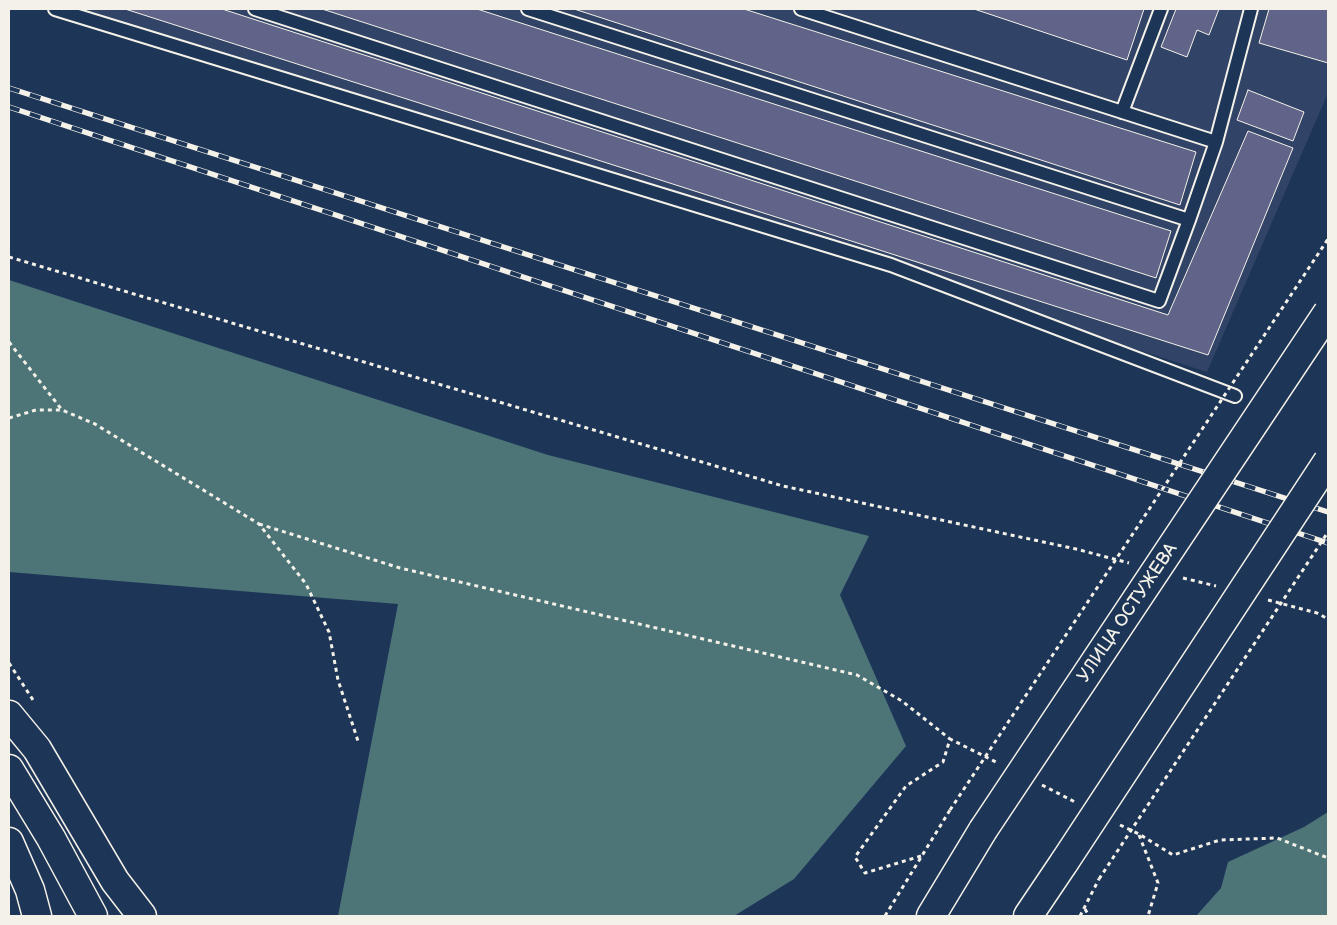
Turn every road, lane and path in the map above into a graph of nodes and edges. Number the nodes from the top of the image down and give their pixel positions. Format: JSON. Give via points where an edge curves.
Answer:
{"nodes":[{"id":1,"x":55,"y":9,"type":"edge"},
{"id":2,"x":255,"y":9,"type":"edge"},
{"id":3,"x":528,"y":9,"type":"edge"},
{"id":4,"x":800,"y":9,"type":"edge"},
{"id":5,"x":1161,"y":9,"type":"edge"},
{"id":6,"x":1251,"y":9,"type":"edge"},
{"id":7,"x":1122,"y":112,"type":"junction"},
{"id":8,"x":1216,"y":142,"type":"junction"},
{"id":9,"x":1189,"y":220,"type":"junction"},
{"id":10,"x":1328,"y":239,"type":"edge"},
{"id":11,"x":9,"y":257,"type":"edge"},
{"id":12,"x":1328,"y":312,"type":"edge"},
{"id":13,"x":9,"y":342,"type":"edge"},
{"id":14,"x":1235,"y":396,"type":"dead end"},
{"id":15,"x":62,"y":410,"type":"junction"},
{"id":16,"x":9,"y":418,"type":"edge"},
{"id":17,"x":1328,"y":461,"type":"edge"},
{"id":18,"x":259,"y":524,"type":"junction"},
{"id":19,"x":1328,"y":532,"type":"edge"},
{"id":20,"x":1134,"y":564,"type":"dead end"},
{"id":21,"x":1182,"y":577,"type":"dead end"},
{"id":22,"x":1220,"y":588,"type":"dead end"},
{"id":23,"x":1259,"y":598,"type":"dead end"},
{"id":24,"x":1328,"y":619,"type":"edge"},
{"id":25,"x":9,"y":715,"type":"edge"},
{"id":26,"x":950,"y":739,"type":"dead end"},
{"id":27,"x":358,"y":742,"type":"dead end"},
{"id":28,"x":9,"y":769,"type":"edge"},
{"id":29,"x":983,"y":830,"type":"junction"},
{"id":30,"x":9,"y":842,"type":"edge"},
{"id":31,"x":921,"y":856,"type":"junction"},
{"id":32,"x":1328,"y":858,"type":"edge"},
{"id":33,"x":1065,"y":861,"type":"junction"},
{"id":34,"x":865,"y":873,"type":"dead end"},
{"id":35,"x":1085,"y":908,"type":"junction"},
{"id":36,"x":37,"y":916,"type":"edge"},
{"id":37,"x":93,"y":916,"type":"edge"},
{"id":38,"x":142,"y":916,"type":"edge"},
{"id":39,"x":885,"y":916,"type":"edge"},
{"id":40,"x":916,"y":916,"type":"edge"},
{"id":41,"x":931,"y":916,"type":"edge"},
{"id":42,"x":1028,"y":916,"type":"edge"},
{"id":43,"x":1034,"y":916,"type":"edge"},
{"id":44,"x":1080,"y":916,"type":"edge"},
{"id":45,"x":1089,"y":916,"type":"edge"},
{"id":46,"x":1148,"y":916,"type":"edge"}],
"edges":[{"from":1,"to":14,"type":"lane","via":[[891,265]]},
{"from":2,"to":9,"type":"lane","via":[[1160,301]]},
{"from":3,"to":9,"type":"lane"},
{"from":4,"to":7,"type":"lane"},
{"from":5,"to":7,"type":"lane"},
{"from":6,"to":8,"type":"lane"},
{"from":7,"to":8,"type":"lane"},
{"from":8,"to":9,"type":"lane"},
{"from":10,"to":31,"type":"path","bridge":true},
{"from":11,"to":20,"type":"path","via":[[783,486]]},
{"from":12,"to":29,"type":"main road","name":"УЛИЦА ОСТУЖЕВА","bridge":true},
{"from":13,"to":15,"type":"path"},
{"from":15,"to":16,"type":"path","via":[[36,410]]},
{"from":15,"to":18,"type":"path","via":[[95,424]]},
{"from":17,"to":33,"type":"main road","bridge":true},
{"from":18,"to":26,"type":"path","via":[[400,568],[857,675],[902,701]]},
{"from":18,"to":27,"type":"path","via":[[306,584],[328,632],[338,680]]},
{"from":19,"to":35,"type":"path","bridge":true,"via":[[1099,879]]},
{"from":21,"to":22,"type":"path"},
{"from":23,"to":24,"type":"path"},
{"from":25,"to":38,"type":"main road","via":[[37,749],[115,881]]},
{"from":28,"to":37,"type":"main road"},
{"from":29,"to":40,"type":"main road"},
{"from":29,"to":41,"type":"main road","name":"УЛИЦА ОСТУЖЕВА"},
{"from":30,"to":36,"type":"main road","via":[[30,890]]},
{"from":31,"to":34,"type":"path"},
{"from":31,"to":39,"type":"path"},
{"from":32,"to":46,"type":"path","via":[[1277,838],[1220,840],[1173,855],[1139,834],[1158,883]]},
{"from":33,"to":42,"type":"main road"},
{"from":33,"to":43,"type":"main road"},
{"from":35,"to":44,"type":"path"},
{"from":35,"to":45,"type":"path"}]}
